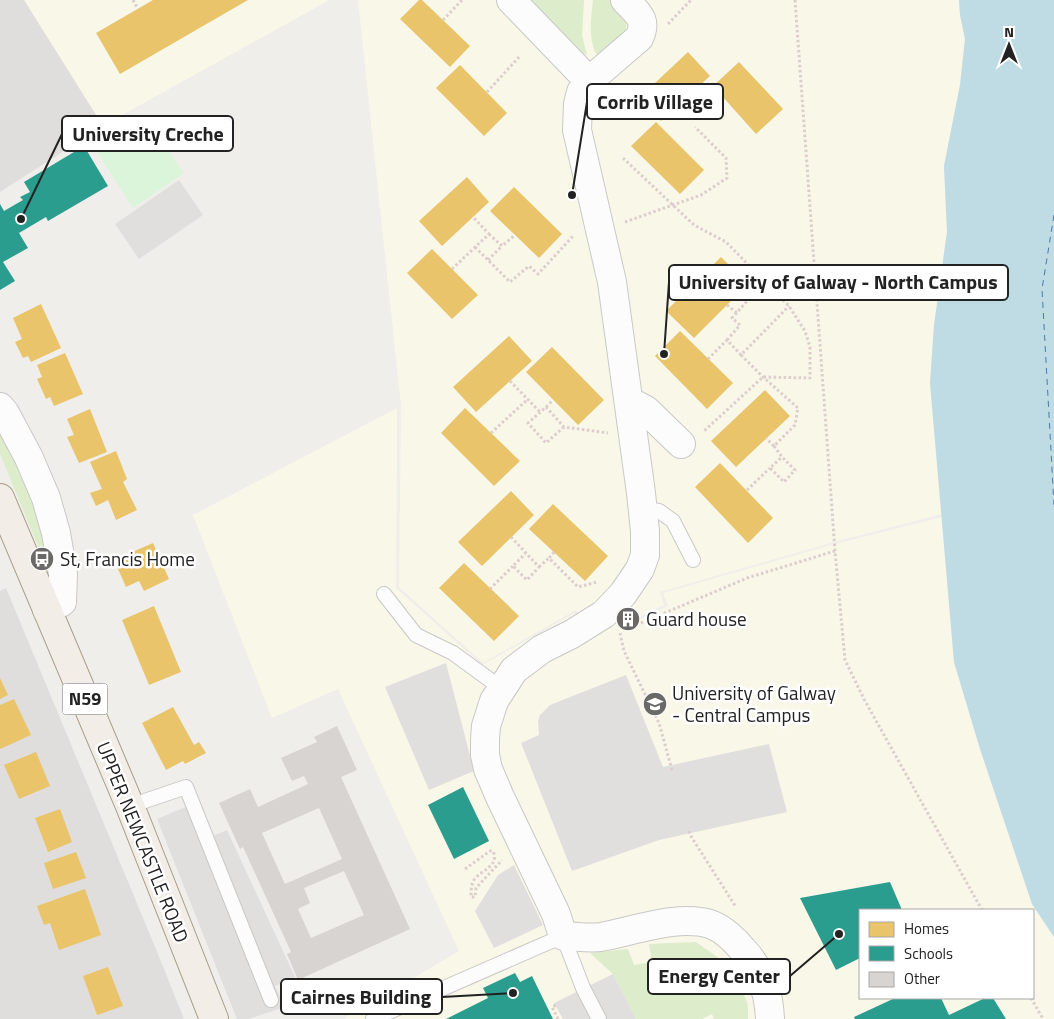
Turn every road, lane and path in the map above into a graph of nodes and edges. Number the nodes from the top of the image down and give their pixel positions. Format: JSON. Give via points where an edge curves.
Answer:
{"nodes":[{"id":1,"x":134,"y":0,"type":"edge"},
{"id":2,"x":462,"y":0,"type":"edge"},
{"id":3,"x":511,"y":0,"type":"edge"},
{"id":4,"x":625,"y":0,"type":"edge"},
{"id":5,"x":683,"y":0,"type":"edge"},
{"id":6,"x":795,"y":0,"type":"edge"},
{"id":7,"x":687,"y":4,"type":"dead end"},
{"id":8,"x":138,"y":9,"type":"dead end"},
{"id":9,"x":443,"y":20,"type":"dead end"},
{"id":10,"x":520,"y":56,"type":"dead end"},
{"id":11,"x":589,"y":81,"type":"junction"},
{"id":12,"x":487,"y":92,"type":"dead end"},
{"id":13,"x":695,"y":127,"type":"dead end"},
{"id":14,"x":623,"y":158,"type":"dead end"},
{"id":15,"x":672,"y":205,"type":"junction"},
{"id":16,"x":473,"y":217,"type":"dead end"},
{"id":17,"x":617,"y":225,"type":"dead end"},
{"id":18,"x":489,"y":234,"type":"junction"},
{"id":19,"x":575,"y":234,"type":"dead end"},
{"id":20,"x":515,"y":235,"type":"dead end"},
{"id":21,"x":502,"y":246,"type":"junction"},
{"id":22,"x":475,"y":247,"type":"junction"},
{"id":23,"x":488,"y":260,"type":"junction"},
{"id":24,"x":452,"y":269,"type":"dead end"},
{"id":25,"x":765,"y":281,"type":"junction"},
{"id":26,"x":727,"y":305,"type":"dead end"},
{"id":27,"x":789,"y":306,"type":"junction"},
{"id":28,"x":737,"y":312,"type":"junction"},
{"id":29,"x":727,"y":340,"type":"junction"},
{"id":30,"x":741,"y":355,"type":"junction"},
{"id":31,"x":708,"y":359,"type":"dead end"},
{"id":32,"x":763,"y":377,"type":"junction"},
{"id":33,"x":510,"y":381,"type":"dead end"},
{"id":34,"x":528,"y":399,"type":"junction"},
{"id":35,"x":553,"y":400,"type":"dead end"},
{"id":36,"x":629,"y":401,"type":"junction"},
{"id":37,"x":0,"y":407,"type":"edge"},
{"id":38,"x":546,"y":407,"type":"junction"},
{"id":39,"x":540,"y":412,"type":"junction"},
{"id":40,"x":564,"y":427,"type":"junction"},
{"id":41,"x":491,"y":433,"type":"dead end"},
{"id":42,"x":634,"y":437,"type":"junction"},
{"id":43,"x":766,"y":438,"type":"dead end"},
{"id":44,"x":681,"y":444,"type":"joint"},
{"id":45,"x":774,"y":446,"type":"junction"},
{"id":46,"x":782,"y":457,"type":"junction"},
{"id":47,"x":770,"y":468,"type":"junction"},
{"id":48,"x":747,"y":490,"type":"dead end"},
{"id":49,"x":0,"y":498,"type":"edge"},
{"id":50,"x":643,"y":509,"type":"junction"},
{"id":51,"x":511,"y":537,"type":"dead end"},
{"id":52,"x":554,"y":552,"type":"dead end"},
{"id":53,"x":835,"y":552,"type":"junction"},
{"id":54,"x":525,"y":554,"type":"junction"},
{"id":55,"x":548,"y":558,"type":"junction"},
{"id":56,"x":693,"y":560,"type":"dead end"},
{"id":57,"x":513,"y":566,"type":"junction"},
{"id":58,"x":539,"y":567,"type":"junction"},
{"id":59,"x":602,"y":578,"type":"dead end"},
{"id":60,"x":490,"y":589,"type":"dead end"},
{"id":61,"x":384,"y":594,"type":"dead end"},
{"id":62,"x":47,"y":610,"type":"junction"},
{"id":63,"x":502,"y":688,"type":"junction"},
{"id":64,"x":672,"y":770,"type":"dead end"},
{"id":65,"x":130,"y":806,"type":"junction"},
{"id":66,"x":689,"y":831,"type":"dead end"},
{"id":67,"x":503,"y":853,"type":"dead end"},
{"id":68,"x":465,"y":869,"type":"dead end"},
{"id":69,"x":736,"y":908,"type":"dead end"},
{"id":70,"x":981,"y":909,"type":"edge"},
{"id":71,"x":563,"y":936,"type":"junction"},
{"id":72,"x":1032,"y":999,"type":"edge"},
{"id":73,"x":271,"y":1000,"type":"dead end"},
{"id":74,"x":558,"y":1004,"type":"dead end"},
{"id":75,"x":214,"y":1019,"type":"edge"},
{"id":76,"x":373,"y":1019,"type":"edge"},
{"id":77,"x":558,"y":1019,"type":"edge"},
{"id":78,"x":599,"y":1019,"type":"edge"},
{"id":79,"x":770,"y":1019,"type":"edge"},
{"id":80,"x":1043,"y":1019,"type":"edge"}],
"edges":[{"from":1,"to":8,"type":"path"},
{"from":2,"to":9,"type":"path"},
{"from":3,"to":11,"type":"street"},
{"from":4,"to":11,"type":"street","via":[[642,17],[643,28],[639,38]]},
{"from":5,"to":7,"type":"path"},
{"from":6,"to":53,"type":"path"},
{"from":10,"to":12,"type":"path"},
{"from":11,"to":36,"type":"street","via":[[578,104],[577,130],[612,282]]},
{"from":13,"to":15,"type":"path","via":[[726,158],[727,178],[701,195]]},
{"from":14,"to":15,"type":"path"},
{"from":15,"to":17,"type":"path"},
{"from":15,"to":25,"type":"path","via":[[694,226],[726,242]]},
{"from":16,"to":18,"type":"path"},
{"from":18,"to":21,"type":"path"},
{"from":18,"to":22,"type":"path"},
{"from":19,"to":23,"type":"path","via":[[538,274],[529,266],[510,282]]},
{"from":20,"to":21,"type":"path"},
{"from":21,"to":23,"type":"path"},
{"from":22,"to":23,"type":"path"},
{"from":22,"to":24,"type":"path"},
{"from":25,"to":27,"type":"path"},
{"from":25,"to":28,"type":"path"},
{"from":26,"to":28,"type":"path"},
{"from":27,"to":30,"type":"path"},
{"from":27,"to":32,"type":"path","via":[[805,331],[810,347],[810,378]]},
{"from":28,"to":29,"type":"path","via":[[732,318],[740,325]]},
{"from":29,"to":30,"type":"path"},
{"from":29,"to":31,"type":"path"},
{"from":30,"to":32,"type":"path"},
{"from":32,"to":44,"type":"path","via":[[686,448]]},
{"from":32,"to":45,"type":"path","via":[[798,408],[795,425]]},
{"from":33,"to":34,"type":"path"},
{"from":34,"to":39,"type":"path"},
{"from":34,"to":41,"type":"path"},
{"from":35,"to":38,"type":"path"},
{"from":36,"to":42,"type":"street"},
{"from":36,"to":44,"type":"street","via":[[646,410]]},
{"from":37,"to":62,"type":"street","via":[[29,458],[56,533],[63,574],[62,602]]},
{"from":38,"to":39,"type":"path"},
{"from":38,"to":40,"type":"path"},
{"from":39,"to":40,"type":"path","via":[[528,422],[546,443]]},
{"from":40,"to":42,"type":"path"},
{"from":42,"to":50,"type":"street"},
{"from":43,"to":45,"type":"path"},
{"from":45,"to":46,"type":"path"},
{"from":46,"to":47,"type":"path"},
{"from":46,"to":47,"type":"path","via":[[795,470],[784,482]]},
{"from":47,"to":48,"type":"path"},
{"from":49,"to":62,"type":"main road","name":"UPPER NEWCASTLE ROAD","number":"N59"},
{"from":50,"to":56,"type":"lane","via":[[659,511],[673,521]]},
{"from":50,"to":63,"type":"street","via":[[645,555],[640,569],[623,594],[588,624],[528,658],[514,670]]},
{"from":51,"to":54,"type":"path"},
{"from":52,"to":55,"type":"path"},
{"from":53,"to":64,"type":"path","via":[[747,578],[619,634],[659,723]]},
{"from":53,"to":70,"type":"path","via":[[845,660]]},
{"from":54,"to":57,"type":"path"},
{"from":54,"to":58,"type":"path"},
{"from":55,"to":58,"type":"path"},
{"from":55,"to":59,"type":"path","via":[[578,586],[595,583]]},
{"from":57,"to":58,"type":"path","via":[[527,580]]},
{"from":57,"to":60,"type":"path"},
{"from":61,"to":63,"type":"lane","via":[[416,634],[453,653]]},
{"from":62,"to":65,"type":"main road","name":"UPPER NEWCASTLE ROAD","number":"N59"},
{"from":63,"to":71,"type":"street","via":[[486,726],[488,769],[556,914]]},
{"from":65,"to":73,"type":"lane","via":[[186,787]]},
{"from":65,"to":75,"type":"main road","name":"UPPER NEWCASTLE ROAD","number":"N59"},
{"from":66,"to":69,"type":"path"},
{"from":67,"to":68,"type":"path","via":[[497,867],[476,888],[475,897],[470,897],[474,880],[494,861],[493,850]]},
{"from":71,"to":76,"type":"lane"},
{"from":71,"to":78,"type":"lane"},
{"from":71,"to":79,"type":"street","via":[[598,937],[678,921],[711,925],[728,935],[751,958],[767,992]]},
{"from":72,"to":80,"type":"path"},
{"from":74,"to":77,"type":"path","via":[[552,1007]]}]}
